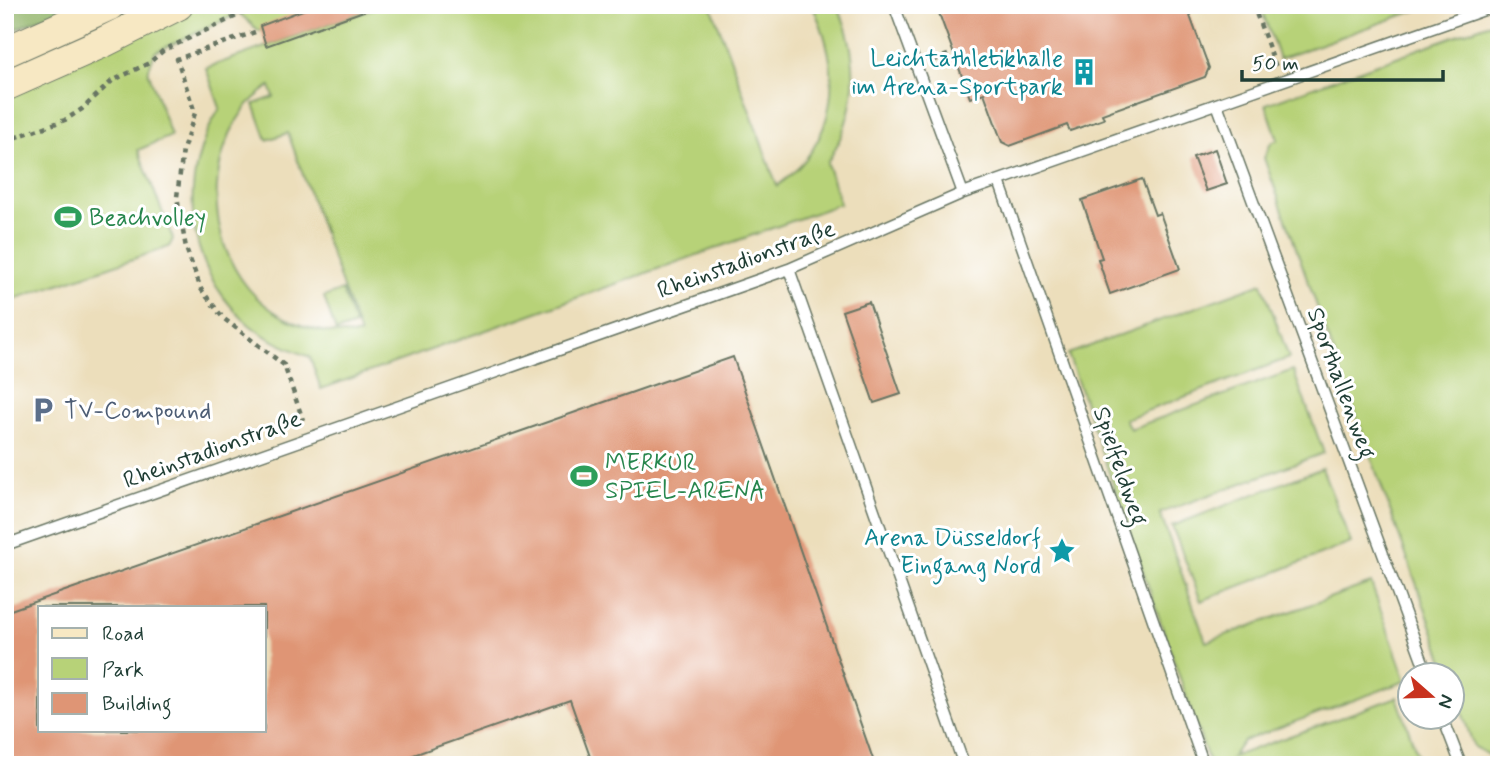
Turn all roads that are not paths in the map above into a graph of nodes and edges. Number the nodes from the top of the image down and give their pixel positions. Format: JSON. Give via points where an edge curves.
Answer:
{"nodes":[{"id":1,"x":110,"y":5,"type":"edge"},
{"id":2,"x":178,"y":5,"type":"edge"},
{"id":3,"x":894,"y":5,"type":"edge"},
{"id":4,"x":1498,"y":5,"type":"edge"},
{"id":5,"x":5,"y":52,"type":"edge"},
{"id":6,"x":5,"y":86,"type":"edge"},
{"id":7,"x":1217,"y":104,"type":"junction"},
{"id":8,"x":999,"y":181,"type":"junction"},
{"id":9,"x":963,"y":193,"type":"junction"},
{"id":10,"x":789,"y":269,"type":"junction"},
{"id":11,"x":5,"y":545,"type":"edge"},
{"id":12,"x":1423,"y":662,"type":"edge"},
{"id":13,"x":1448,"y":732,"type":"edge"},
{"id":14,"x":964,"y":765,"type":"edge"},
{"id":15,"x":1204,"y":765,"type":"edge"},
{"id":16,"x":1461,"y":765,"type":"edge"}],
"edges":[{"from":1,"to":5,"type":"street"},
{"from":2,"to":6,"type":"street"},
{"from":3,"to":9,"type":"lane"},
{"from":4,"to":7,"type":"lane","name":"Rheinstadionstraße"},
{"from":7,"to":8,"type":"lane","name":"Rheinstadionstraße"},
{"from":7,"to":12,"type":"lane","name":"Sporthallenweg"},
{"from":8,"to":9,"type":"lane","name":"Rheinstadionstraße"},
{"from":8,"to":15,"type":"lane","name":"Spielfeldweg"},
{"from":9,"to":10,"type":"lane","name":"Rheinstadionstraße"},
{"from":10,"to":11,"type":"lane","name":"Rheinstadionstraße"},
{"from":10,"to":14,"type":"lane"},
{"from":13,"to":16,"type":"lane"}]}
